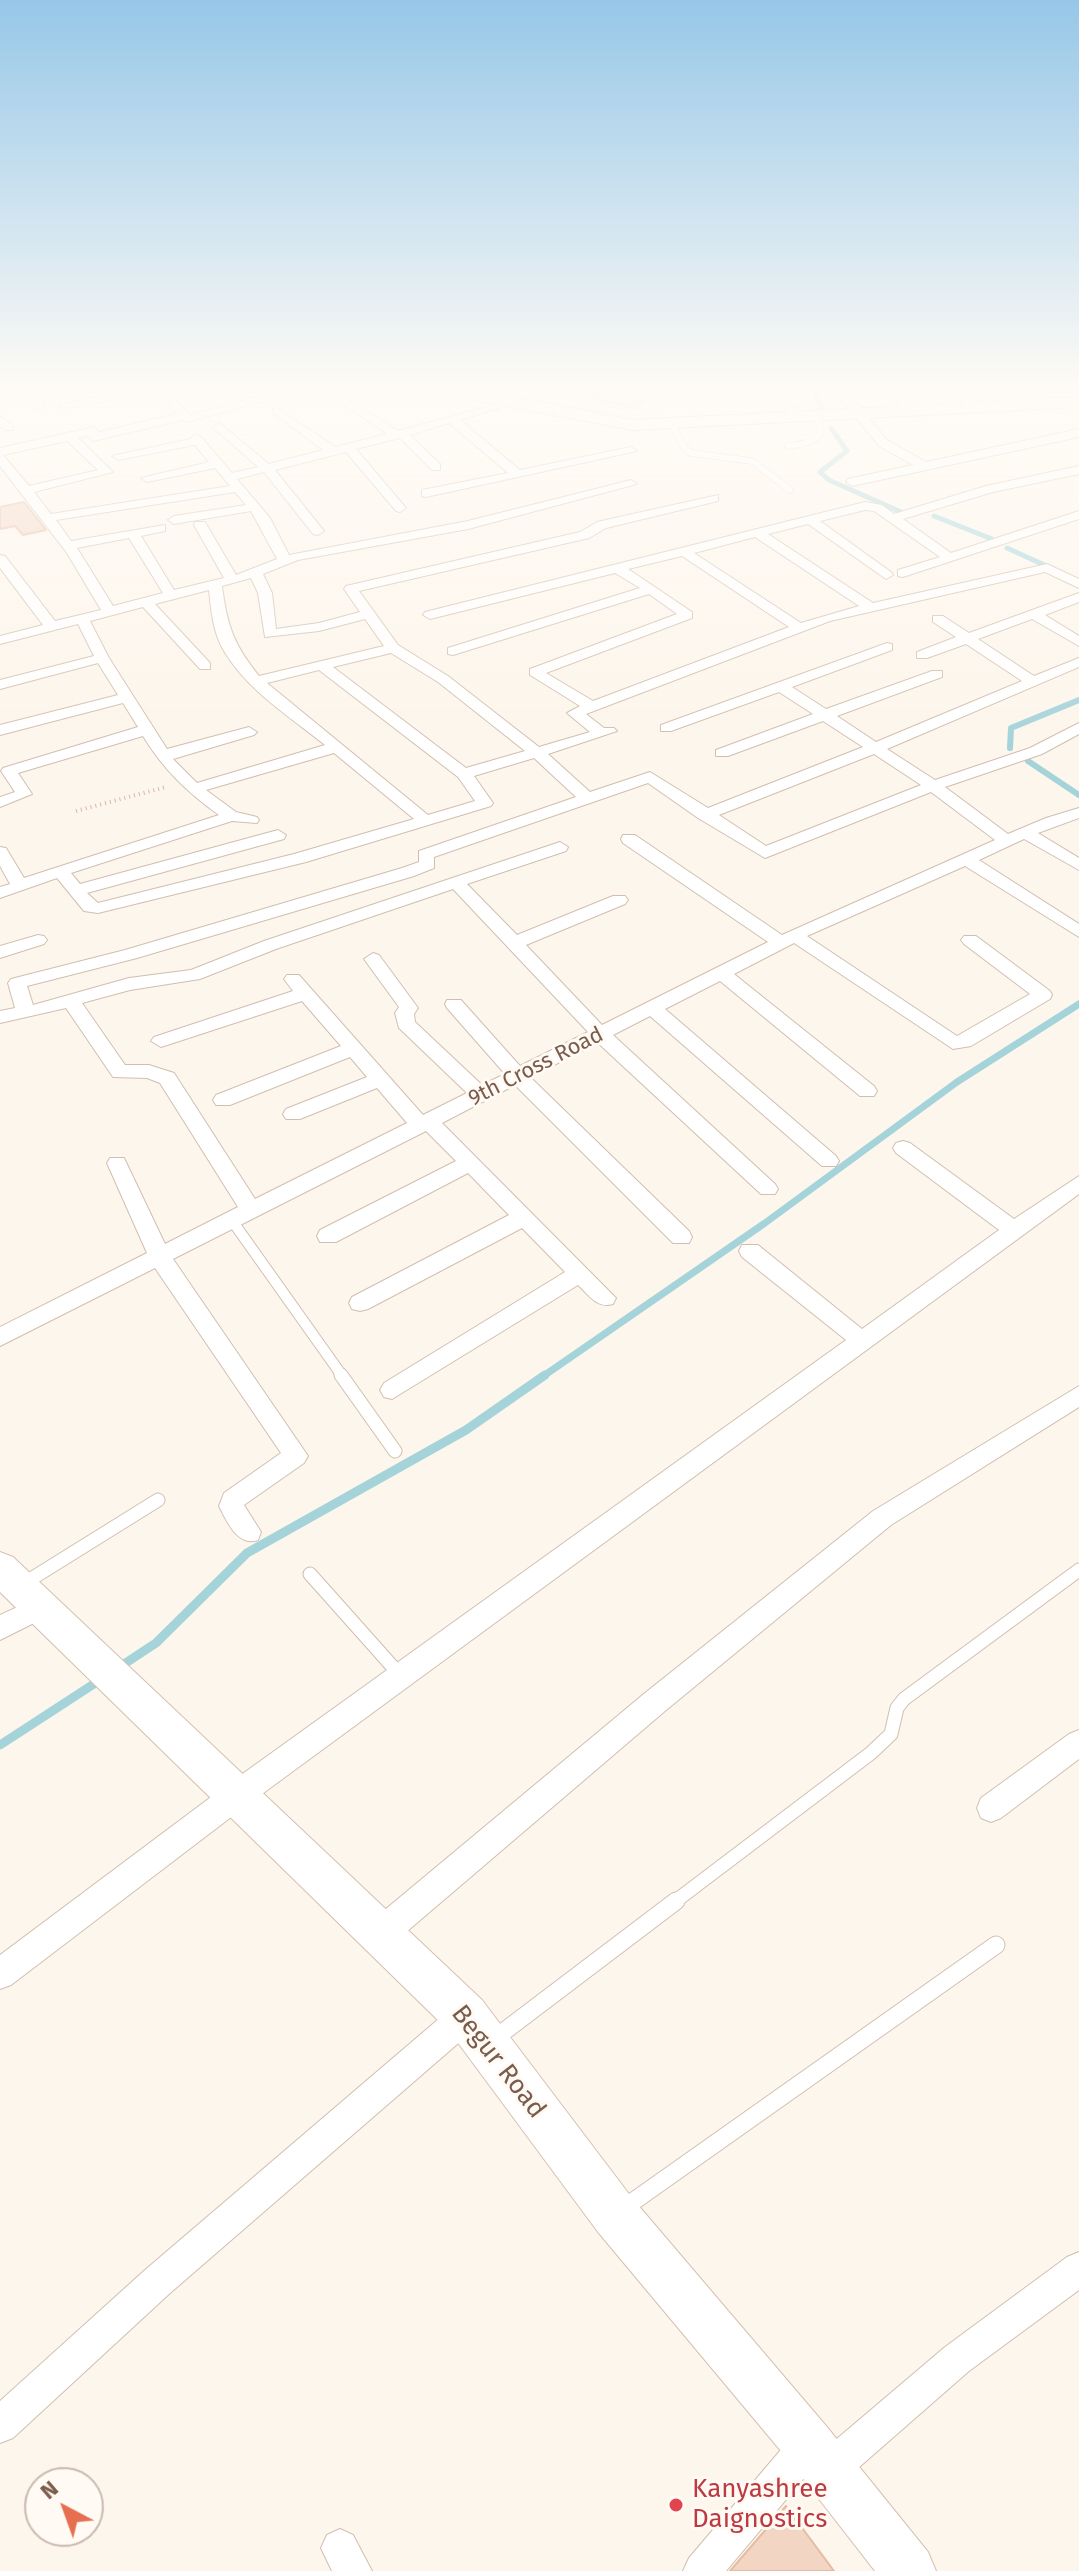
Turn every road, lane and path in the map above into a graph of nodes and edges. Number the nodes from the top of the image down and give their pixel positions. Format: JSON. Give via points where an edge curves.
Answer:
{"nodes":[{"id":1,"x":36,"y":503,"type":"edge"},
{"id":2,"x":144,"y":503,"type":"edge"},
{"id":3,"x":252,"y":503,"type":"edge"},
{"id":4,"x":295,"y":503,"type":"edge"},
{"id":5,"x":396,"y":503,"type":"edge"},
{"id":6,"x":556,"y":503,"type":"edge"},
{"id":7,"x":693,"y":503,"type":"edge"},
{"id":8,"x":943,"y":503,"type":"edge"},
{"id":9,"x":255,"y":507,"type":"junction"},
{"id":10,"x":400,"y":508,"type":"dead end"},
{"id":11,"x":1079,"y":515,"type":"edge"},
{"id":12,"x":47,"y":518,"type":"junction"},
{"id":13,"x":893,"y":518,"type":"junction"},
{"id":14,"x":174,"y":520,"type":"dead end"},
{"id":15,"x":810,"y":520,"type":"junction"},
{"id":16,"x":200,"y":525,"type":"dead end"},
{"id":17,"x":160,"y":528,"type":"dead end"},
{"id":18,"x":318,"y":531,"type":"dead end"},
{"id":19,"x":133,"y":534,"type":"junction"},
{"id":20,"x":759,"y":534,"type":"junction"},
{"id":21,"x":416,"y":535,"type":"junction"},
{"id":22,"x":428,"y":545,"type":"dead end"},
{"id":23,"x":66,"y":546,"type":"junction"},
{"id":24,"x":686,"y":553,"type":"junction"},
{"id":25,"x":439,"y":556,"type":"dead end"},
{"id":26,"x":949,"y":557,"type":"junction"},
{"id":27,"x":0,"y":559,"type":"edge"},
{"id":28,"x":285,"y":561,"type":"junction"},
{"id":29,"x":451,"y":566,"type":"junction"},
{"id":30,"x":615,"y":567,"type":"junction"},
{"id":31,"x":255,"y":572,"type":"junction"},
{"id":32,"x":903,"y":573,"type":"dead end"},
{"id":33,"x":886,"y":575,"type":"dead end"},
{"id":34,"x":232,"y":580,"type":"junction"},
{"id":35,"x":215,"y":584,"type":"junction"},
{"id":36,"x":651,"y":589,"type":"junction"},
{"id":37,"x":1078,"y":595,"type":"edge"},
{"id":38,"x":171,"y":596,"type":"junction"},
{"id":39,"x":146,"y":602,"type":"junction"},
{"id":40,"x":868,"y":606,"type":"junction"},
{"id":41,"x":109,"y":612,"type":"junction"},
{"id":42,"x":369,"y":614,"type":"junction"},
{"id":43,"x":1034,"y":614,"type":"junction"},
{"id":44,"x":430,"y":615,"type":"dead end"},
{"id":45,"x":82,"y":618,"type":"junction"},
{"id":46,"x":938,"y":619,"type":"dead end"},
{"id":47,"x":51,"y":626,"type":"junction"},
{"id":48,"x":800,"y":628,"type":"junction"},
{"id":49,"x":968,"y":639,"type":"junction"},
{"id":50,"x":0,"y":640,"type":"edge"},
{"id":51,"x":1079,"y":642,"type":"edge"},
{"id":52,"x":887,"y":647,"type":"dead end"},
{"id":53,"x":393,"y":648,"type":"junction"},
{"id":54,"x":453,"y":651,"type":"dead end"},
{"id":55,"x":922,"y":655,"type":"dead end"},
{"id":56,"x":102,"y":658,"type":"junction"},
{"id":57,"x":1079,"y":662,"type":"edge"},
{"id":58,"x":320,"y":664,"type":"junction"},
{"id":59,"x":205,"y":666,"type":"dead end"},
{"id":60,"x":937,"y":674,"type":"dead end"},
{"id":61,"x":1031,"y":680,"type":"junction"},
{"id":62,"x":256,"y":681,"type":"junction"},
{"id":63,"x":0,"y":685,"type":"edge"},
{"id":64,"x":779,"y":685,"type":"junction"},
{"id":65,"x":128,"y":697,"type":"junction"},
{"id":66,"x":592,"y":707,"type":"junction"},
{"id":67,"x":823,"y":715,"type":"junction"},
{"id":68,"x":666,"y":728,"type":"dead end"},
{"id":69,"x":1079,"y":728,"type":"edge"},
{"id":70,"x":149,"y":729,"type":"junction"},
{"id":71,"x":0,"y":730,"type":"edge"},
{"id":72,"x":249,"y":732,"type":"dead end"},
{"id":73,"x":336,"y":747,"type":"junction"},
{"id":74,"x":875,"y":748,"type":"junction"},
{"id":75,"x":537,"y":753,"type":"junction"},
{"id":76,"x":722,"y":753,"type":"dead end"},
{"id":77,"x":163,"y":755,"type":"junction"},
{"id":78,"x":464,"y":774,"type":"junction"},
{"id":79,"x":190,"y":785,"type":"junction"},
{"id":80,"x":933,"y":786,"type":"junction"},
{"id":81,"x":588,"y":799,"type":"junction"},
{"id":82,"x":0,"y":802,"type":"edge"},
{"id":83,"x":76,"y":811,"type":"dead end"},
{"id":84,"x":1079,"y":813,"type":"edge"},
{"id":85,"x":704,"y":815,"type":"junction"},
{"id":86,"x":231,"y":816,"type":"junction"},
{"id":87,"x":251,"y":820,"type":"dead end"},
{"id":88,"x":426,"y":821,"type":"junction"},
{"id":89,"x":278,"y":835,"type":"dead end"},
{"id":90,"x":1016,"y":837,"type":"junction"},
{"id":91,"x":629,"y":839,"type":"dead end"},
{"id":92,"x":560,"y":847,"type":"dead end"},
{"id":93,"x":0,"y":852,"type":"edge"},
{"id":94,"x":966,"y":859,"type":"junction"},
{"id":95,"x":1079,"y":865,"type":"edge"},
{"id":96,"x":60,"y":871,"type":"junction"},
{"id":97,"x":456,"y":882,"type":"junction"},
{"id":98,"x":20,"y":886,"type":"junction"},
{"id":99,"x":77,"y":890,"type":"junction"},
{"id":100,"x":0,"y":893,"type":"edge"},
{"id":101,"x":619,"y":900,"type":"dead end"},
{"id":102,"x":1079,"y":932,"type":"edge"},
{"id":103,"x":38,"y":940,"type":"dead end"},
{"id":104,"x":788,"y":940,"type":"junction"},
{"id":105,"x":970,"y":940,"type":"dead end"},
{"id":106,"x":514,"y":943,"type":"junction"},
{"id":107,"x":0,"y":952,"type":"edge"},
{"id":108,"x":373,"y":959,"type":"dead end"},
{"id":109,"x":722,"y":973,"type":"junction"},
{"id":110,"x":71,"y":1001,"type":"junction"},
{"id":111,"x":454,"y":1004,"type":"dead end"},
{"id":112,"x":652,"y":1008,"type":"junction"},
{"id":113,"x":26,"y":1012,"type":"junction"},
{"id":114,"x":0,"y":1017,"type":"edge"},
{"id":115,"x":600,"y":1034,"type":"junction"},
{"id":116,"x":161,"y":1041,"type":"dead end"},
{"id":117,"x":353,"y":1048,"type":"junction"},
{"id":118,"x":518,"y":1077,"type":"junction"},
{"id":119,"x":380,"y":1079,"type":"junction"},
{"id":120,"x":867,"y":1091,"type":"dead end"},
{"id":121,"x":481,"y":1095,"type":"junction"},
{"id":122,"x":223,"y":1100,"type":"dead end"},
{"id":123,"x":293,"y":1114,"type":"dead end"},
{"id":124,"x":424,"y":1123,"type":"junction"},
{"id":125,"x":903,"y":1148,"type":"dead end"},
{"id":126,"x":829,"y":1161,"type":"dead end"},
{"id":127,"x":117,"y":1163,"type":"dead end"},
{"id":128,"x":470,"y":1163,"type":"junction"},
{"id":129,"x":1079,"y":1183,"type":"edge"},
{"id":130,"x":768,"y":1189,"type":"dead end"},
{"id":131,"x":252,"y":1212,"type":"junction"},
{"id":132,"x":524,"y":1217,"type":"junction"},
{"id":133,"x":233,"y":1222,"type":"junction"},
{"id":134,"x":1014,"y":1230,"type":"junction"},
{"id":135,"x":328,"y":1236,"type":"dead end"},
{"id":136,"x":681,"y":1237,"type":"dead end"},
{"id":137,"x":750,"y":1251,"type":"dead end"},
{"id":138,"x":160,"y":1258,"type":"junction"},
{"id":139,"x":580,"y":1273,"type":"junction"},
{"id":140,"x":605,"y":1298,"type":"dead end"},
{"id":141,"x":360,"y":1303,"type":"dead end"},
{"id":142,"x":0,"y":1337,"type":"edge"},
{"id":143,"x":862,"y":1341,"type":"junction"},
{"id":144,"x":392,"y":1390,"type":"dead end"},
{"id":145,"x":1079,"y":1395,"type":"edge"},
{"id":146,"x":395,"y":1451,"type":"dead end"},
{"id":147,"x":158,"y":1500,"type":"dead end"},
{"id":148,"x":249,"y":1532,"type":"dead end"},
{"id":149,"x":1079,"y":1570,"type":"edge"},
{"id":150,"x":310,"y":1574,"type":"dead end"},
{"id":151,"x":20,"y":1587,"type":"edge"},
{"id":152,"x":0,"y":1628,"type":"edge"},
{"id":153,"x":401,"y":1675,"type":"junction"},
{"id":154,"x":1079,"y":1743,"type":"edge"},
{"id":155,"x":237,"y":1795,"type":"junction"},
{"id":156,"x":991,"y":1808,"type":"dead end"},
{"id":157,"x":380,"y":1934,"type":"junction"},
{"id":158,"x":996,"y":1945,"type":"dead end"},
{"id":159,"x":0,"y":1974,"type":"edge"},
{"id":160,"x":477,"y":2030,"type":"junction"},
{"id":161,"x":615,"y":2215,"type":"junction"},
{"id":162,"x":1079,"y":2269,"type":"edge"},
{"id":163,"x":0,"y":2425,"type":"edge"},
{"id":164,"x":819,"y":2457,"type":"junction"},
{"id":165,"x":702,"y":2571,"type":"edge"},
{"id":166,"x":909,"y":2571,"type":"edge"}],
"edges":[{"from":1,"to":12,"type":"street"},
{"from":2,"to":12,"type":"street"},
{"from":3,"to":9,"type":"street"},
{"from":4,"to":18,"type":"street"},
{"from":5,"to":10,"type":"street"},
{"from":6,"to":21,"type":"street"},
{"from":7,"to":29,"type":"street"},
{"from":8,"to":13,"type":"street"},
{"from":9,"to":14,"type":"street"},
{"from":9,"to":28,"type":"street"},
{"from":11,"to":26,"type":"street"},
{"from":12,"to":23,"type":"street"},
{"from":13,"to":15,"type":"street","via":[[865,506]]},
{"from":13,"to":26,"type":"street"},
{"from":15,"to":20,"type":"street"},
{"from":15,"to":33,"type":"street"},
{"from":16,"to":34,"type":"street"},
{"from":17,"to":19,"type":"street"},
{"from":19,"to":23,"type":"street"},
{"from":19,"to":38,"type":"street"},
{"from":20,"to":24,"type":"street"},
{"from":20,"to":40,"type":"street"},
{"from":21,"to":22,"type":"street"},
{"from":21,"to":28,"type":"street"},
{"from":23,"to":41,"type":"street"},
{"from":24,"to":30,"type":"street"},
{"from":24,"to":48,"type":"street"},
{"from":25,"to":29,"type":"street"},
{"from":26,"to":32,"type":"street"},
{"from":27,"to":47,"type":"street"},
{"from":28,"to":31,"type":"street"},
{"from":29,"to":42,"type":"street","via":[[353,587]]},
{"from":30,"to":36,"type":"street"},
{"from":30,"to":44,"type":"street"},
{"from":31,"to":34,"type":"street"},
{"from":31,"to":42,"type":"street","via":[[265,593],[270,634]]},
{"from":34,"to":35,"type":"street"},
{"from":35,"to":38,"type":"street"},
{"from":35,"to":62,"type":"street","via":[[230,649]]},
{"from":36,"to":54,"type":"street"},
{"from":36,"to":66,"type":"street","via":[[687,615],[535,672]]},
{"from":37,"to":40,"type":"street","via":[[1047,568]]},
{"from":37,"to":43,"type":"street"},
{"from":38,"to":39,"type":"street"},
{"from":39,"to":41,"type":"street"},
{"from":39,"to":59,"type":"street"},
{"from":40,"to":48,"type":"street"},
{"from":41,"to":45,"type":"street"},
{"from":42,"to":53,"type":"street"},
{"from":43,"to":49,"type":"street"},
{"from":43,"to":51,"type":"street"},
{"from":45,"to":47,"type":"street"},
{"from":45,"to":56,"type":"street"},
{"from":46,"to":49,"type":"street"},
{"from":47,"to":50,"type":"street"},
{"from":48,"to":66,"type":"street"},
{"from":49,"to":55,"type":"street"},
{"from":49,"to":61,"type":"street"},
{"from":52,"to":64,"type":"street"},
{"from":53,"to":58,"type":"street"},
{"from":53,"to":75,"type":"street","via":[[443,679]]},
{"from":56,"to":63,"type":"street"},
{"from":56,"to":65,"type":"street"},
{"from":57,"to":61,"type":"street"},
{"from":58,"to":62,"type":"street"},
{"from":58,"to":78,"type":"street"},
{"from":60,"to":67,"type":"street"},
{"from":61,"to":74,"type":"street"},
{"from":62,"to":73,"type":"street"},
{"from":64,"to":67,"type":"street"},
{"from":64,"to":68,"type":"street"},
{"from":65,"to":70,"type":"street"},
{"from":65,"to":71,"type":"street"},
{"from":66,"to":75,"type":"street","via":[[575,713],[607,731]]},
{"from":67,"to":74,"type":"street"},
{"from":67,"to":76,"type":"street"},
{"from":69,"to":80,"type":"street","via":[[1036,751]]},
{"from":70,"to":77,"type":"street"},
{"from":70,"to":82,"type":"street","via":[[9,771],[24,794]]},
{"from":72,"to":77,"type":"street"},
{"from":73,"to":79,"type":"street"},
{"from":73,"to":88,"type":"street"},
{"from":74,"to":80,"type":"street"},
{"from":74,"to":85,"type":"street"},
{"from":75,"to":78,"type":"street"},
{"from":75,"to":81,"type":"street"},
{"from":77,"to":79,"type":"street"},
{"from":78,"to":88,"type":"street","via":[[485,803]]},
{"from":79,"to":83,"type":"path"},
{"from":79,"to":86,"type":"street"},
{"from":80,"to":85,"type":"street","via":[[765,853]]},
{"from":80,"to":90,"type":"street"},
{"from":81,"to":85,"type":"street","via":[[650,777]]},
{"from":81,"to":113,"type":"street","via":[[425,855],[428,864],[408,872],[17,983]]},
{"from":84,"to":90,"type":"street","name":"9th Cross Road"},
{"from":86,"to":87,"type":"street"},
{"from":86,"to":96,"type":"street"},
{"from":88,"to":99,"type":"street","via":[[109,906],[90,907]]},
{"from":89,"to":99,"type":"street"},
{"from":90,"to":94,"type":"street","name":"9th Cross Road"},
{"from":90,"to":95,"type":"street"},
{"from":91,"to":104,"type":"street"},
{"from":92,"to":97,"type":"street"},
{"from":93,"to":98,"type":"street"},
{"from":94,"to":102,"type":"street"},
{"from":94,"to":104,"type":"street","name":"9th Cross Road"},
{"from":96,"to":98,"type":"street"},
{"from":96,"to":99,"type":"street"},
{"from":97,"to":106,"type":"street"},
{"from":97,"to":110,"type":"street","via":[[194,975],[129,984]]},
{"from":98,"to":100,"type":"street"},
{"from":101,"to":106,"type":"street"},
{"from":103,"to":107,"type":"street"},
{"from":104,"to":105,"type":"street","via":[[953,1043],[964,1042],[1043,995]]},
{"from":104,"to":109,"type":"street","name":"9th Cross Road"},
{"from":106,"to":115,"type":"street"},
{"from":108,"to":121,"type":"street","via":[[409,1008],[406,1024]]},
{"from":109,"to":112,"type":"street","name":"9th Cross Road"},
{"from":109,"to":120,"type":"street"},
{"from":110,"to":113,"type":"street"},
{"from":110,"to":131,"type":"street","via":[[120,1072],[149,1071],[167,1078]]},
{"from":111,"to":118,"type":"street"},
{"from":112,"to":115,"type":"street","name":"9th Cross Road"},
{"from":112,"to":126,"type":"street"},
{"from":113,"to":114,"type":"street"},
{"from":115,"to":118,"type":"street","name":"9th Cross Road"},
{"from":115,"to":130,"type":"street"},
{"from":116,"to":117,"type":"street","via":[[299,986]]},
{"from":117,"to":119,"type":"street"},
{"from":117,"to":122,"type":"street"},
{"from":118,"to":121,"type":"street","name":"9th Cross Road"},
{"from":118,"to":136,"type":"street"},
{"from":119,"to":123,"type":"street"},
{"from":119,"to":124,"type":"street"},
{"from":121,"to":124,"type":"street","name":"9th Cross Road"},
{"from":124,"to":128,"type":"street"},
{"from":124,"to":131,"type":"street","name":"9th Cross Road"},
{"from":125,"to":134,"type":"street"},
{"from":127,"to":138,"type":"street"},
{"from":128,"to":132,"type":"street"},
{"from":128,"to":135,"type":"street"},
{"from":129,"to":134,"type":"street"},
{"from":131,"to":133,"type":"street","name":"9th Cross Road"},
{"from":132,"to":139,"type":"street"},
{"from":132,"to":141,"type":"street"},
{"from":133,"to":138,"type":"street","name":"9th Cross Road"},
{"from":133,"to":146,"type":"lane"},
{"from":134,"to":143,"type":"street"},
{"from":137,"to":143,"type":"street"},
{"from":138,"to":142,"type":"street","name":"9th Cross Road"},
{"from":138,"to":148,"type":"street","via":[[296,1456],[233,1500],[231,1506]]},
{"from":139,"to":140,"type":"street"},
{"from":139,"to":144,"type":"street"},
{"from":143,"to":153,"type":"street"},
{"from":145,"to":157,"type":"street","via":[[882,1518]]},
{"from":147,"to":151,"type":"lane"},
{"from":149,"to":160,"type":"lane","via":[[904,1699],[891,1734],[871,1753]]},
{"from":150,"to":153,"type":"lane"},
{"from":151,"to":152,"type":"street"},
{"from":151,"to":155,"type":"street","name":"Begur Road"},
{"from":153,"to":155,"type":"street"},
{"from":154,"to":156,"type":"street"},
{"from":155,"to":157,"type":"street","name":"Begur Road"},
{"from":155,"to":159,"type":"street"},
{"from":157,"to":160,"type":"street","name":"Begur Road"},
{"from":158,"to":161,"type":"lane"},
{"from":160,"to":161,"type":"street","name":"Begur Road"},
{"from":160,"to":163,"type":"street","via":[[157,2282]]},
{"from":161,"to":164,"type":"street","name":"Begur Road"},
{"from":162,"to":164,"type":"street"},
{"from":164,"to":165,"type":"street"},
{"from":164,"to":166,"type":"street","name":"Begur Road"}]}
